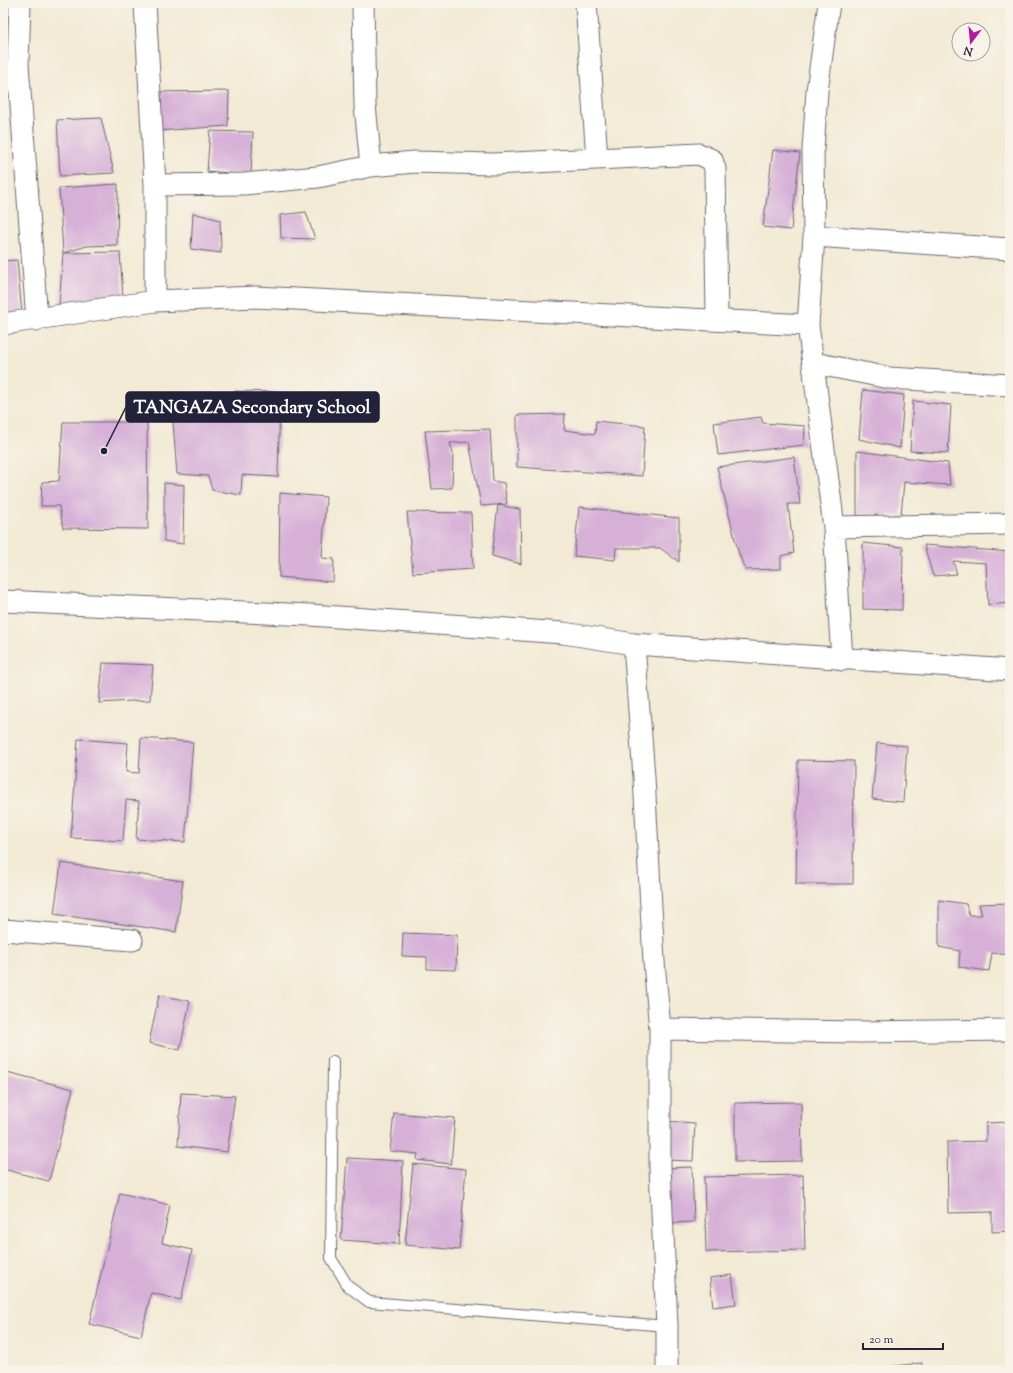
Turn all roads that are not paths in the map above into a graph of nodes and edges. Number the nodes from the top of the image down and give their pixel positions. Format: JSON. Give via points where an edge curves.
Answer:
{"nodes":[{"id":1,"x":20,"y":3,"type":"edge"},
{"id":2,"x":145,"y":3,"type":"edge"},
{"id":3,"x":364,"y":3,"type":"edge"},
{"id":4,"x":586,"y":3,"type":"edge"},
{"id":5,"x":829,"y":3,"type":"edge"},
{"id":6,"x":597,"y":158,"type":"junction"},
{"id":7,"x":372,"y":166,"type":"junction"},
{"id":8,"x":155,"y":184,"type":"junction"},
{"id":9,"x":814,"y":236,"type":"junction"},
{"id":10,"x":1010,"y":249,"type":"edge"},
{"id":11,"x":155,"y":301,"type":"junction"},
{"id":12,"x":37,"y":320,"type":"junction"},
{"id":13,"x":717,"y":320,"type":"junction"},
{"id":14,"x":3,"y":324,"type":"edge"},
{"id":15,"x":808,"y":325,"type":"junction"},
{"id":16,"x":814,"y":363,"type":"junction"},
{"id":17,"x":1010,"y":386,"type":"edge"},
{"id":18,"x":1010,"y":524,"type":"edge"},
{"id":19,"x":834,"y":527,"type":"junction"},
{"id":20,"x":3,"y":601,"type":"edge"},
{"id":21,"x":634,"y":644,"type":"junction"},
{"id":22,"x":842,"y":660,"type":"junction"},
{"id":23,"x":1010,"y":670,"type":"edge"},
{"id":24,"x":3,"y":930,"type":"edge"},
{"id":25,"x":132,"y":940,"type":"dead end"},
{"id":26,"x":660,"y":1028,"type":"junction"},
{"id":27,"x":1010,"y":1030,"type":"edge"},
{"id":28,"x":333,"y":1061,"type":"dead end"},
{"id":29,"x":667,"y":1326,"type":"junction"},
{"id":30,"x":667,"y":1370,"type":"edge"}],
"edges":[{"from":1,"to":12,"type":"street","via":[[18,64]]},
{"from":2,"to":8,"type":"street"},
{"from":3,"to":7,"type":"street","via":[[365,105]]},
{"from":4,"to":6,"type":"street"},
{"from":5,"to":9,"type":"street","via":[[824,29],[813,150]]},
{"from":6,"to":7,"type":"street","via":[[492,164],[415,162]]},
{"from":6,"to":13,"type":"street","via":[[699,154],[712,160],[715,169]]},
{"from":7,"to":8,"type":"street","via":[[318,177],[244,184]]},
{"from":8,"to":11,"type":"street"},
{"from":9,"to":10,"type":"street"},
{"from":9,"to":15,"type":"street"},
{"from":11,"to":12,"type":"street"},
{"from":11,"to":13,"type":"street","via":[[256,297]]},
{"from":12,"to":14,"type":"street"},
{"from":13,"to":15,"type":"street"},
{"from":15,"to":16,"type":"street"},
{"from":16,"to":17,"type":"street","via":[[889,378]]},
{"from":16,"to":19,"type":"street"},
{"from":18,"to":19,"type":"street"},
{"from":19,"to":22,"type":"street"},
{"from":20,"to":21,"type":"street","via":[[310,615],[563,633]]},
{"from":21,"to":22,"type":"street"},
{"from":21,"to":26,"type":"street"},
{"from":22,"to":23,"type":"street"},
{"from":24,"to":25,"type":"street"},
{"from":26,"to":27,"type":"street","via":[[862,1032]]},
{"from":26,"to":29,"type":"street","via":[[660,1167]]},
{"from":28,"to":29,"type":"lane","via":[[331,1258],[348,1286],[369,1302]]},
{"from":29,"to":30,"type":"street"}]}
